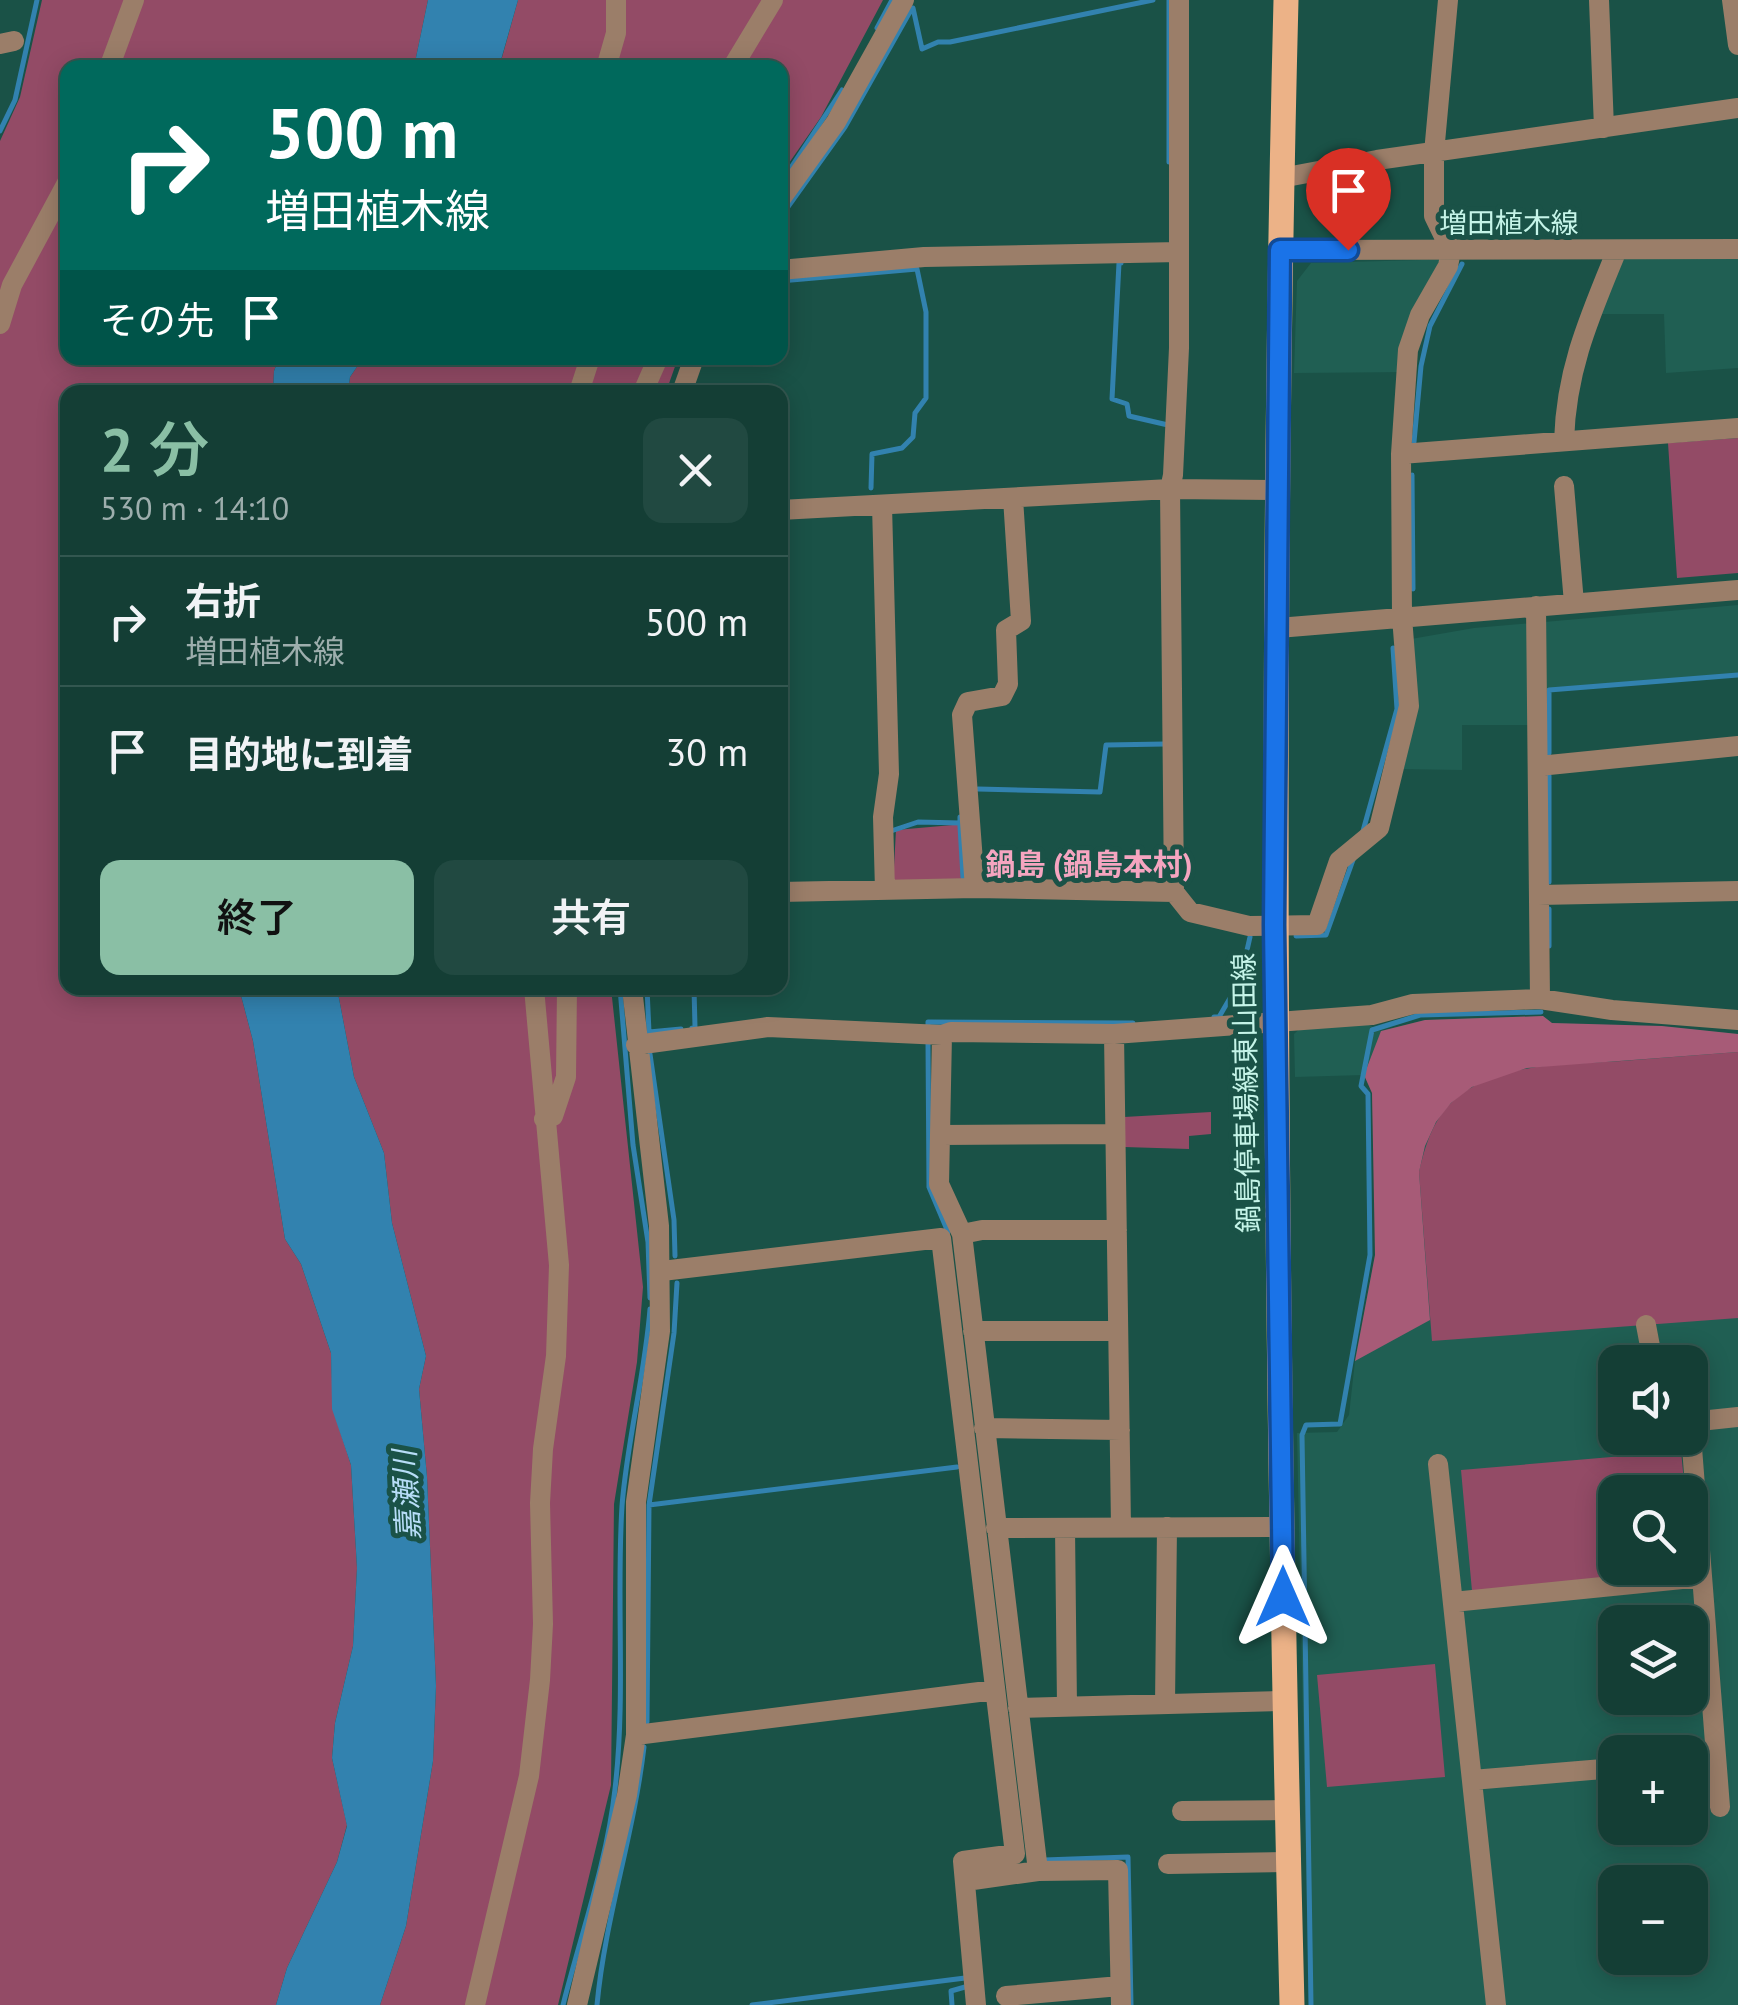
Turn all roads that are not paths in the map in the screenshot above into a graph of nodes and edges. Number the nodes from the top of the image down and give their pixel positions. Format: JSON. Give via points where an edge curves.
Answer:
{"nodes":[{"id":1,"x":134,"y":0,"type":"edge"},
{"id":2,"x":616,"y":0,"type":"edge"},
{"id":3,"x":773,"y":0,"type":"edge"},
{"id":4,"x":904,"y":0,"type":"edge"},
{"id":5,"x":1179,"y":0,"type":"edge"},
{"id":6,"x":1286,"y":0,"type":"edge"},
{"id":7,"x":1448,"y":0,"type":"edge"},
{"id":8,"x":1599,"y":0,"type":"edge"},
{"id":9,"x":1732,"y":0,"type":"edge"},
{"id":10,"x":1738,"y":45,"type":"edge"},
{"id":11,"x":111,"y":60,"type":"edge"},
{"id":12,"x":608,"y":60,"type":"edge"},
{"id":13,"x":737,"y":60,"type":"edge"},
{"id":14,"x":1738,"y":108,"type":"edge"},
{"id":15,"x":1604,"y":128,"type":"junction"},
{"id":16,"x":1441,"y":152,"type":"junction"},
{"id":17,"x":1282,"y":178,"type":"junction"},
{"id":18,"x":788,"y":189,"type":"edge"},
{"id":19,"x":60,"y":196,"type":"edge"},
{"id":20,"x":1738,"y":249,"type":"edge"},
{"id":21,"x":1280,"y":250,"type":"junction"},
{"id":22,"x":1451,"y":250,"type":"junction"},
{"id":23,"x":1617,"y":250,"type":"junction"},
{"id":24,"x":1179,"y":252,"type":"junction"},
{"id":25,"x":788,"y":269,"type":"edge"},
{"id":26,"x":0,"y":324,"type":"edge"},
{"id":27,"x":1738,"y":428,"type":"edge"},
{"id":28,"x":1564,"y":441,"type":"junction"},
{"id":29,"x":1401,"y":454,"type":"junction"},
{"id":30,"x":1175,"y":484,"type":"junction"},
{"id":31,"x":1564,"y":486,"type":"dead end"},
{"id":32,"x":1277,"y":490,"type":"junction"},
{"id":33,"x":1013,"y":498,"type":"junction"},
{"id":34,"x":882,"y":506,"type":"junction"},
{"id":35,"x":788,"y":510,"type":"edge"},
{"id":36,"x":1738,"y":590,"type":"edge"},
{"id":37,"x":1574,"y":603,"type":"junction"},
{"id":38,"x":1536,"y":606,"type":"junction"},
{"id":39,"x":1402,"y":617,"type":"junction"},
{"id":40,"x":1278,"y":628,"type":"junction"},
{"id":41,"x":1738,"y":746,"type":"edge"},
{"id":42,"x":1539,"y":766,"type":"junction"},
{"id":43,"x":975,"y":888,"type":"junction"},
{"id":44,"x":885,"y":890,"type":"junction"},
{"id":45,"x":1738,"y":891,"type":"edge"},
{"id":46,"x":788,"y":892,"type":"edge"},
{"id":47,"x":1174,"y":892,"type":"junction"},
{"id":48,"x":1539,"y":895,"type":"junction"},
{"id":49,"x":1274,"y":925,"type":"junction"},
{"id":50,"x":535,"y":995,"type":"edge"},
{"id":51,"x":568,"y":995,"type":"edge"},
{"id":52,"x":632,"y":995,"type":"edge"},
{"id":53,"x":1540,"y":999,"type":"junction"},
{"id":54,"x":1276,"y":1020,"type":"junction"},
{"id":55,"x":1738,"y":1020,"type":"edge"},
{"id":56,"x":933,"y":1034,"type":"junction"},
{"id":57,"x":1114,"y":1034,"type":"junction"},
{"id":58,"x":636,"y":1045,"type":"junction"},
{"id":59,"x":544,"y":1119,"type":"junction"},
{"id":60,"x":1116,"y":1134,"type":"junction"},
{"id":61,"x":940,"y":1135,"type":"junction"},
{"id":62,"x":1117,"y":1230,"type":"junction"},
{"id":63,"x":962,"y":1234,"type":"junction"},
{"id":64,"x":662,"y":1271,"type":"junction"},
{"id":65,"x":1646,"y":1325,"type":"dead end"},
{"id":66,"x":973,"y":1332,"type":"junction"},
{"id":67,"x":1118,"y":1332,"type":"junction"},
{"id":68,"x":1650,"y":1345,"type":"edge"},
{"id":69,"x":1738,"y":1417,"type":"edge"},
{"id":70,"x":984,"y":1428,"type":"junction"},
{"id":71,"x":1120,"y":1430,"type":"junction"},
{"id":72,"x":1438,"y":1464,"type":"dead end"},
{"id":73,"x":1694,"y":1475,"type":"edge"},
{"id":74,"x":1121,"y":1527,"type":"junction"},
{"id":75,"x":1167,"y":1527,"type":"junction"},
{"id":76,"x":1282,"y":1527,"type":"junction"},
{"id":77,"x":996,"y":1528,"type":"junction"},
{"id":78,"x":1065,"y":1528,"type":"junction"},
{"id":79,"x":1622,"y":1585,"type":"edge"},
{"id":80,"x":1703,"y":1585,"type":"edge"},
{"id":81,"x":1453,"y":1602,"type":"junction"},
{"id":82,"x":996,"y":1690,"type":"junction"},
{"id":83,"x":1284,"y":1701,"type":"junction"},
{"id":84,"x":1166,"y":1704,"type":"junction"},
{"id":85,"x":1067,"y":1707,"type":"junction"},
{"id":86,"x":1018,"y":1708,"type":"junction"},
{"id":87,"x":636,"y":1735,"type":"junction"},
{"id":88,"x":1716,"y":1759,"type":"junction"},
{"id":89,"x":1708,"y":1760,"type":"edge"},
{"id":90,"x":1598,"y":1769,"type":"edge"},
{"id":91,"x":1472,"y":1780,"type":"junction"},
{"id":92,"x":1720,"y":1807,"type":"dead end"},
{"id":93,"x":1287,"y":1810,"type":"junction"},
{"id":94,"x":1182,"y":1811,"type":"dead end"},
{"id":95,"x":1288,"y":1862,"type":"junction"},
{"id":96,"x":1036,"y":1863,"type":"junction"},
{"id":97,"x":1168,"y":1864,"type":"dead end"},
{"id":98,"x":973,"y":1880,"type":"dead end"},
{"id":99,"x":1121,"y":1995,"type":"edge"},
{"id":100,"x":1006,"y":1996,"type":"dead end"},
{"id":101,"x":475,"y":2005,"type":"edge"},
{"id":102,"x":578,"y":2005,"type":"edge"},
{"id":103,"x":976,"y":2005,"type":"edge"},
{"id":104,"x":1292,"y":2005,"type":"edge"},
{"id":105,"x":1496,"y":2005,"type":"edge"}],
"edges":[{"from":1,"to":11,"type":"street"},
{"from":2,"to":12,"type":"street"},
{"from":3,"to":13,"type":"street"},
{"from":4,"to":18,"type":"street","via":[[836,122]]},
{"from":5,"to":24,"type":"street"},
{"from":6,"to":17,"type":"main road","name":"鍋島停車場線東山田線"},
{"from":7,"to":16,"type":"street"},
{"from":8,"to":15,"type":"street"},
{"from":9,"to":10,"type":"street"},
{"from":14,"to":15,"type":"street"},
{"from":15,"to":16,"type":"street"},
{"from":16,"to":17,"type":"street"},
{"from":16,"to":22,"type":"street","via":[[1434,216]]},
{"from":17,"to":21,"type":"main road","name":"鍋島停車場線東山田線"},
{"from":19,"to":26,"type":"street","via":[[12,285]]},
{"from":20,"to":23,"type":"street","name":"増田植木線"},
{"from":21,"to":22,"type":"street","name":"増田植木線"},
{"from":21,"to":32,"type":"main road","name":"鍋島停車場線東山田線"},
{"from":22,"to":23,"type":"street","name":"増田植木線"},
{"from":22,"to":29,"type":"street","via":[[1408,350]]},
{"from":23,"to":28,"type":"street","via":[[1578,344],[1565,398]]},
{"from":24,"to":25,"type":"street","via":[[924,258]]},
{"from":24,"to":30,"type":"street"},
{"from":27,"to":28,"type":"street"},
{"from":28,"to":29,"type":"street"},
{"from":29,"to":39,"type":"street"},
{"from":30,"to":32,"type":"street"},
{"from":30,"to":33,"type":"street"},
{"from":30,"to":47,"type":"street"},
{"from":31,"to":37,"type":"street"},
{"from":32,"to":40,"type":"main road","name":"鍋島停車場線東山田線"},
{"from":33,"to":34,"type":"street"},
{"from":33,"to":43,"type":"street","via":[[1021,622],[1006,630],[1008,684],[1002,696],[968,702],[962,715]]},
{"from":34,"to":35,"type":"street"},
{"from":34,"to":44,"type":"street"},
{"from":36,"to":37,"type":"street"},
{"from":37,"to":38,"type":"street"},
{"from":38,"to":39,"type":"street"},
{"from":38,"to":42,"type":"street"},
{"from":39,"to":40,"type":"street"},
{"from":39,"to":49,"type":"street","via":[[1409,706],[1378,828],[1339,861],[1318,925]]},
{"from":40,"to":49,"type":"main road","name":"鍋島停車場線東山田線"},
{"from":41,"to":42,"type":"street"},
{"from":42,"to":48,"type":"street"},
{"from":43,"to":44,"type":"street"},
{"from":43,"to":47,"type":"street"},
{"from":44,"to":46,"type":"street"},
{"from":45,"to":48,"type":"street"},
{"from":47,"to":49,"type":"street","via":[[1190,912]]},
{"from":48,"to":53,"type":"street"},
{"from":49,"to":54,"type":"main road","name":"鍋島停車場線東山田線"},
{"from":50,"to":59,"type":"street"},
{"from":51,"to":59,"type":"street","via":[[566,1077],[554,1116]]},
{"from":52,"to":58,"type":"street"},
{"from":53,"to":54,"type":"street","via":[[1412,1004],[1372,1015]]},
{"from":53,"to":55,"type":"street"},
{"from":54,"to":57,"type":"street"},
{"from":54,"to":76,"type":"main road","name":"鍋島停車場線東山田線"},
{"from":56,"to":57,"type":"street"},
{"from":56,"to":58,"type":"street","via":[[768,1027]]},
{"from":56,"to":61,"type":"street"},
{"from":57,"to":60,"type":"street"},
{"from":58,"to":64,"type":"street"},
{"from":59,"to":101,"type":"street","via":[[559,1318],[543,1449],[540,1680],[530,1776]]},
{"from":60,"to":61,"type":"street"},
{"from":60,"to":62,"type":"street"},
{"from":61,"to":63,"type":"street","via":[[940,1184]]},
{"from":62,"to":63,"type":"street"},
{"from":62,"to":67,"type":"street"},
{"from":63,"to":66,"type":"street"},
{"from":64,"to":82,"type":"street","via":[[942,1238]]},
{"from":64,"to":87,"type":"street","via":[[636,1502]]},
{"from":65,"to":68,"type":"street"},
{"from":66,"to":67,"type":"street"},
{"from":66,"to":70,"type":"street"},
{"from":67,"to":71,"type":"street"},
{"from":69,"to":73,"type":"street","via":[[1690,1422]]},
{"from":70,"to":71,"type":"street"},
{"from":70,"to":77,"type":"street"},
{"from":71,"to":74,"type":"street"},
{"from":72,"to":81,"type":"street"},
{"from":74,"to":75,"type":"street"},
{"from":74,"to":78,"type":"street"},
{"from":75,"to":76,"type":"street"},
{"from":75,"to":84,"type":"street"},
{"from":76,"to":83,"type":"main road","name":"鍋島停車場線東山田線"},
{"from":77,"to":78,"type":"street"},
{"from":77,"to":86,"type":"street"},
{"from":78,"to":85,"type":"street"},
{"from":79,"to":81,"type":"street"},
{"from":80,"to":88,"type":"street"},
{"from":81,"to":91,"type":"street"},
{"from":82,"to":87,"type":"street"},
{"from":82,"to":103,"type":"street","via":[[1015,1854],[963,1861]]},
{"from":83,"to":84,"type":"street"},
{"from":83,"to":93,"type":"main road","name":"鍋島停車場線東山田線"},
{"from":84,"to":85,"type":"street"},
{"from":85,"to":86,"type":"street"},
{"from":86,"to":96,"type":"street"},
{"from":87,"to":102,"type":"street"},
{"from":88,"to":89,"type":"street"},
{"from":88,"to":92,"type":"street"},
{"from":90,"to":91,"type":"street"},
{"from":91,"to":105,"type":"street"},
{"from":93,"to":94,"type":"street"},
{"from":93,"to":95,"type":"main road","name":"鍋島停車場線東山田線"},
{"from":95,"to":97,"type":"street"},
{"from":95,"to":104,"type":"main road","name":"鍋島停車場線東山田線"},
{"from":96,"to":98,"type":"street"},
{"from":96,"to":99,"type":"street","via":[[1118,1870]]},
{"from":99,"to":100,"type":"street"}]}
